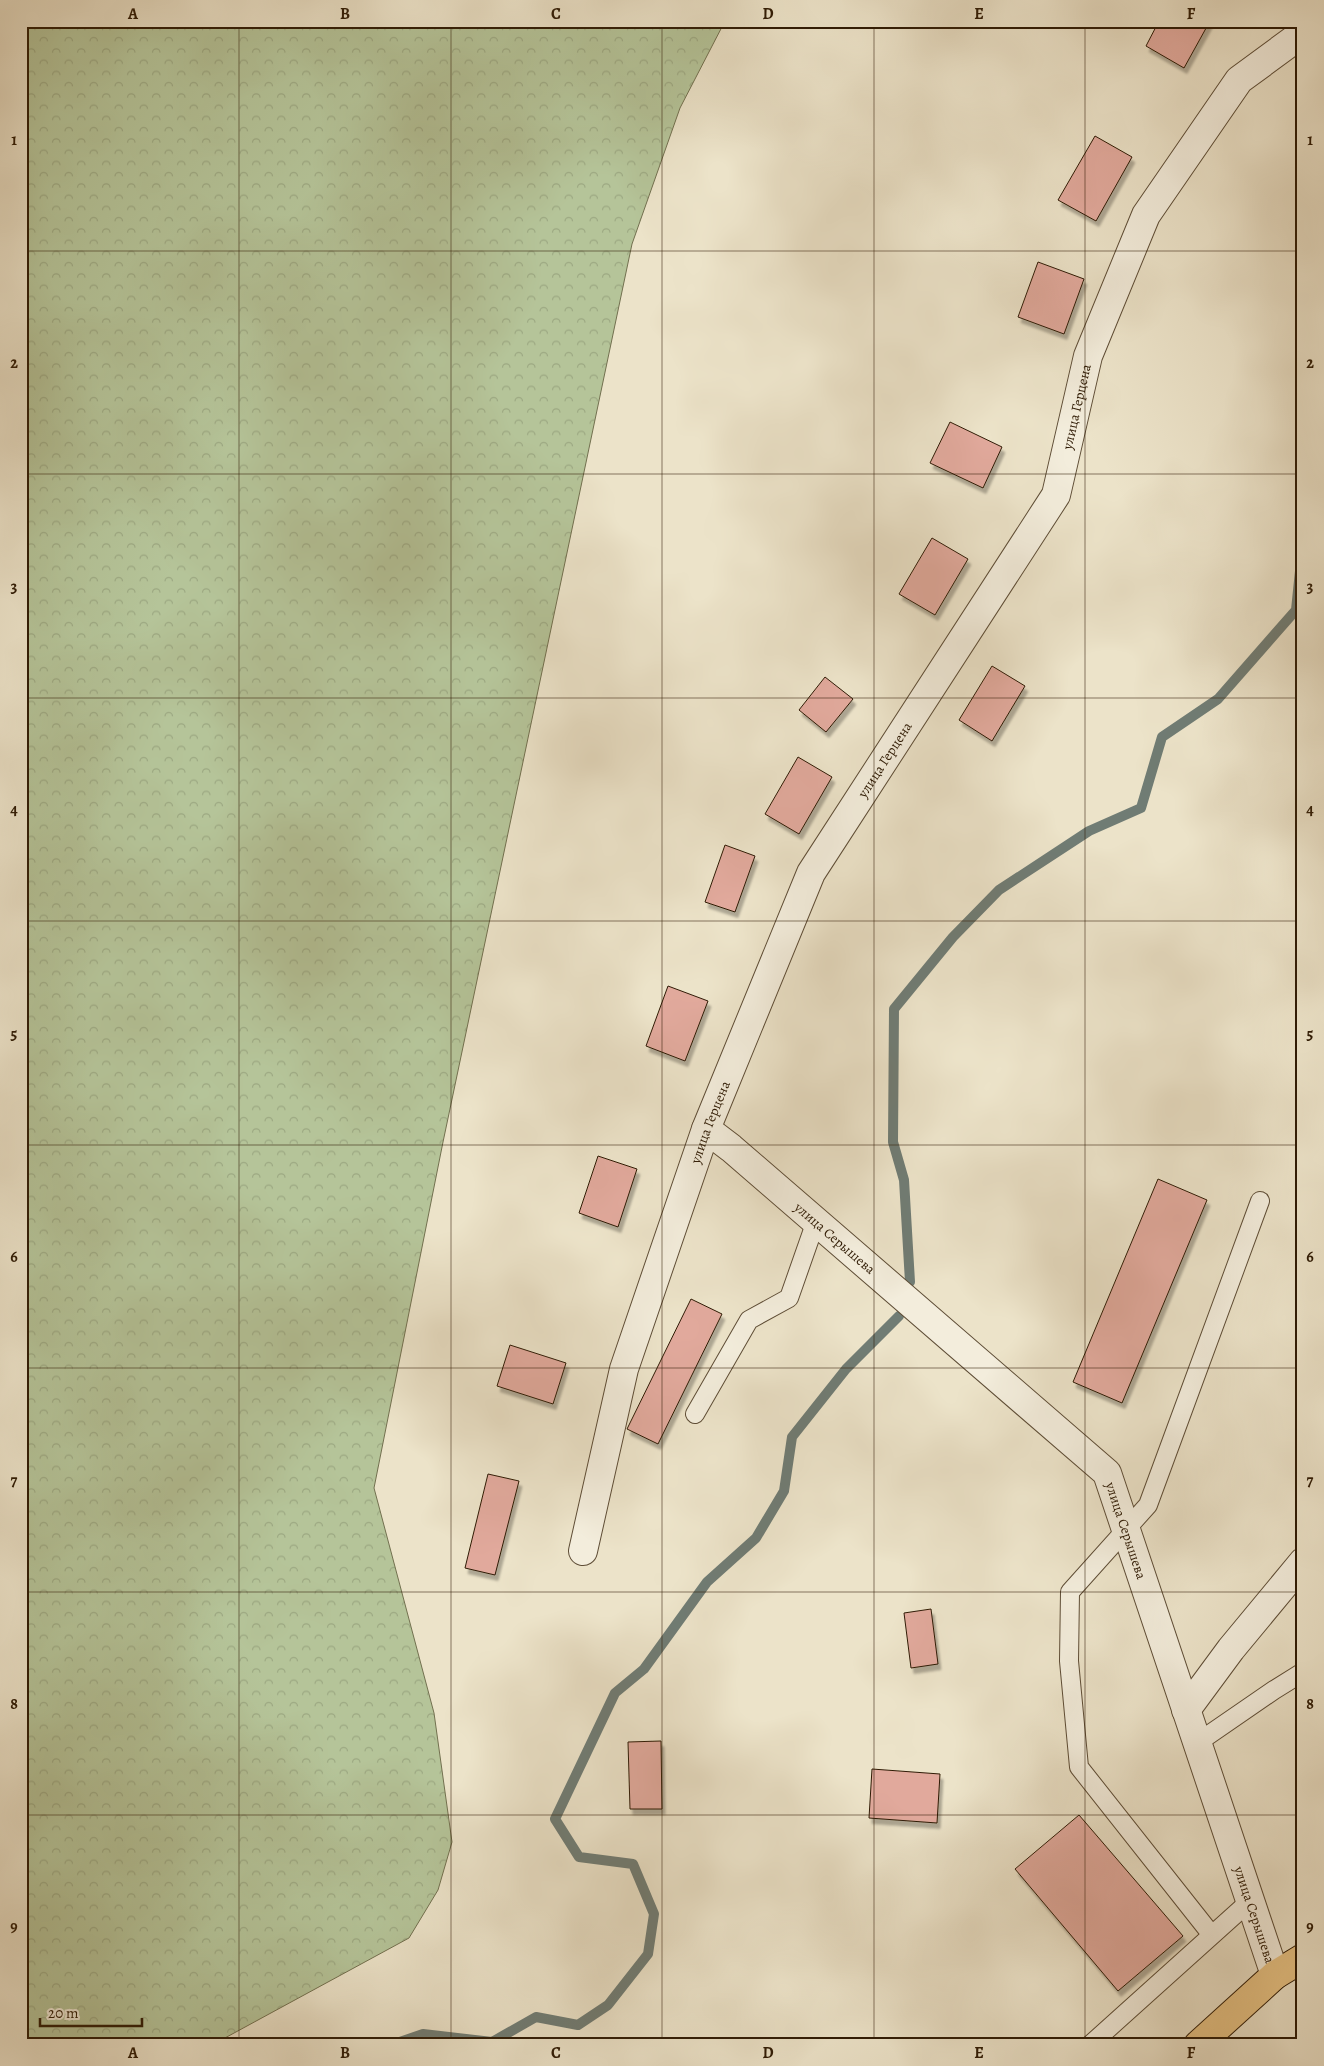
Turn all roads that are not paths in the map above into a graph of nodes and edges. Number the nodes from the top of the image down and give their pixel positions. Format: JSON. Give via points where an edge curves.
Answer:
{"nodes":[{"id":1,"x":1303,"y":33,"type":"edge"},
{"id":2,"x":706,"y":1129,"type":"junction"},
{"id":3,"x":1260,"y":1200,"type":"dead end"},
{"id":4,"x":816,"y":1222,"type":"junction"},
{"id":5,"x":695,"y":1414,"type":"dead end"},
{"id":6,"x":1126,"y":1529,"type":"junction"},
{"id":7,"x":583,"y":1551,"type":"dead end"},
{"id":8,"x":1303,"y":1562,"type":"edge"},
{"id":9,"x":1303,"y":1672,"type":"edge"},
{"id":10,"x":1186,"y":1710,"type":"junction"},
{"id":11,"x":1197,"y":1743,"type":"junction"},
{"id":12,"x":1250,"y":1901,"type":"junction"},
{"id":13,"x":1211,"y":1934,"type":"junction"},
{"id":14,"x":1303,"y":1958,"type":"edge"},
{"id":15,"x":1275,"y":1975,"type":"junction"},
{"id":16,"x":1090,"y":2045,"type":"edge"},
{"id":17,"x":1198,"y":2045,"type":"edge"}],
"edges":[{"from":1,"to":2,"type":"street","name":"улица Герцена","via":[[1239,80],[1146,216],[1088,356],[1056,494],[811,873]]},
{"from":2,"to":4,"type":"street","name":"улица Серышева"},
{"from":2,"to":7,"type":"street","name":"улица Герцена","via":[[624,1369]]},
{"from":3,"to":6,"type":"lane","via":[[1148,1505]]},
{"from":4,"to":5,"type":"lane","via":[[790,1298],[749,1320]]},
{"from":4,"to":6,"type":"street","name":"улица Серышева","via":[[1107,1473]]},
{"from":6,"to":10,"type":"street","name":"улица Серышева"},
{"from":6,"to":13,"type":"lane","via":[[1070,1592],[1069,1661],[1079,1767]]},
{"from":8,"to":10,"type":"street","via":[[1231,1649]]},
{"from":9,"to":11,"type":"lane"},
{"from":10,"to":11,"type":"street","name":"улица Серышева"},
{"from":11,"to":12,"type":"street","name":"улица Серышева"},
{"from":12,"to":13,"type":"lane"},
{"from":12,"to":15,"type":"street","name":"улица Серышева"},
{"from":13,"to":16,"type":"lane"},
{"from":14,"to":15,"type":"main road"},
{"from":15,"to":17,"type":"main road"}]}
